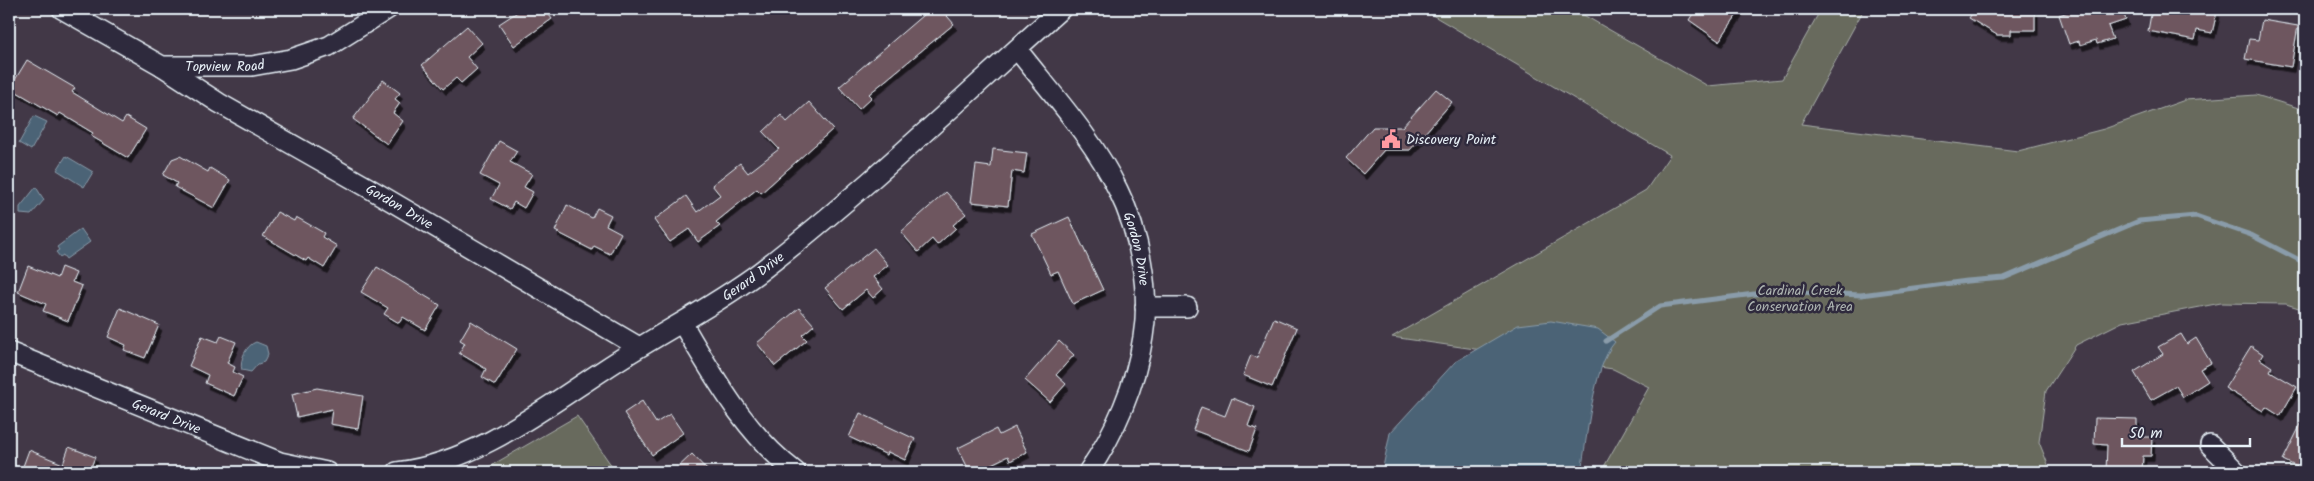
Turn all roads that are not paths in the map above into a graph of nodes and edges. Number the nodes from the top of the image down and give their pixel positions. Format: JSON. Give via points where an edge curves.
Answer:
{"nodes":[{"id":1,"x":62,"y":9,"type":"edge"},
{"id":2,"x":388,"y":9,"type":"edge"},
{"id":3,"x":1061,"y":9,"type":"edge"},
{"id":4,"x":1017,"y":48,"type":"junction"},
{"id":5,"x":162,"y":66,"type":"junction"},
{"id":6,"x":1145,"y":307,"type":"junction"},
{"id":7,"x":1187,"y":308,"type":"dead end"},
{"id":8,"x":682,"y":323,"type":"junction"},
{"id":9,"x":639,"y":347,"type":"junction"},
{"id":10,"x":9,"y":352,"type":"edge"},
{"id":11,"x":2210,"y":445,"type":"dead end"},
{"id":12,"x":327,"y":472,"type":"edge"},
{"id":13,"x":397,"y":472,"type":"edge"},
{"id":14,"x":796,"y":472,"type":"edge"},
{"id":15,"x":1088,"y":472,"type":"edge"},
{"id":16,"x":2237,"y":472,"type":"edge"}],
"edges":[{"from":1,"to":5,"type":"street","name":"Topview Road"},
{"from":2,"to":5,"type":"street","name":"Topview Road","via":[[329,46],[291,59],[252,66]]},
{"from":3,"to":4,"type":"street","name":"Gerard Drive"},
{"from":4,"to":6,"type":"street","name":"Gordon Drive","via":[[1086,137],[1119,191],[1140,255]]},
{"from":4,"to":8,"type":"street","name":"Gerard Drive","via":[[831,214],[759,272]]},
{"from":5,"to":9,"type":"street","name":"Gordon Drive","via":[[219,103]]},
{"from":6,"to":7,"type":"street"},
{"from":6,"to":15,"type":"street","name":"Gordon Drive","via":[[1143,337],[1132,381],[1116,423]]},
{"from":8,"to":9,"type":"street","name":"Gerard Drive"},
{"from":8,"to":14,"type":"street","via":[[751,429]]},
{"from":9,"to":13,"type":"street","name":"Gerard Drive","via":[[504,433],[438,464]]},
{"from":10,"to":12,"type":"street","name":"Gerard Drive","via":[[280,462]]},
{"from":11,"to":16,"type":"street"}]}
